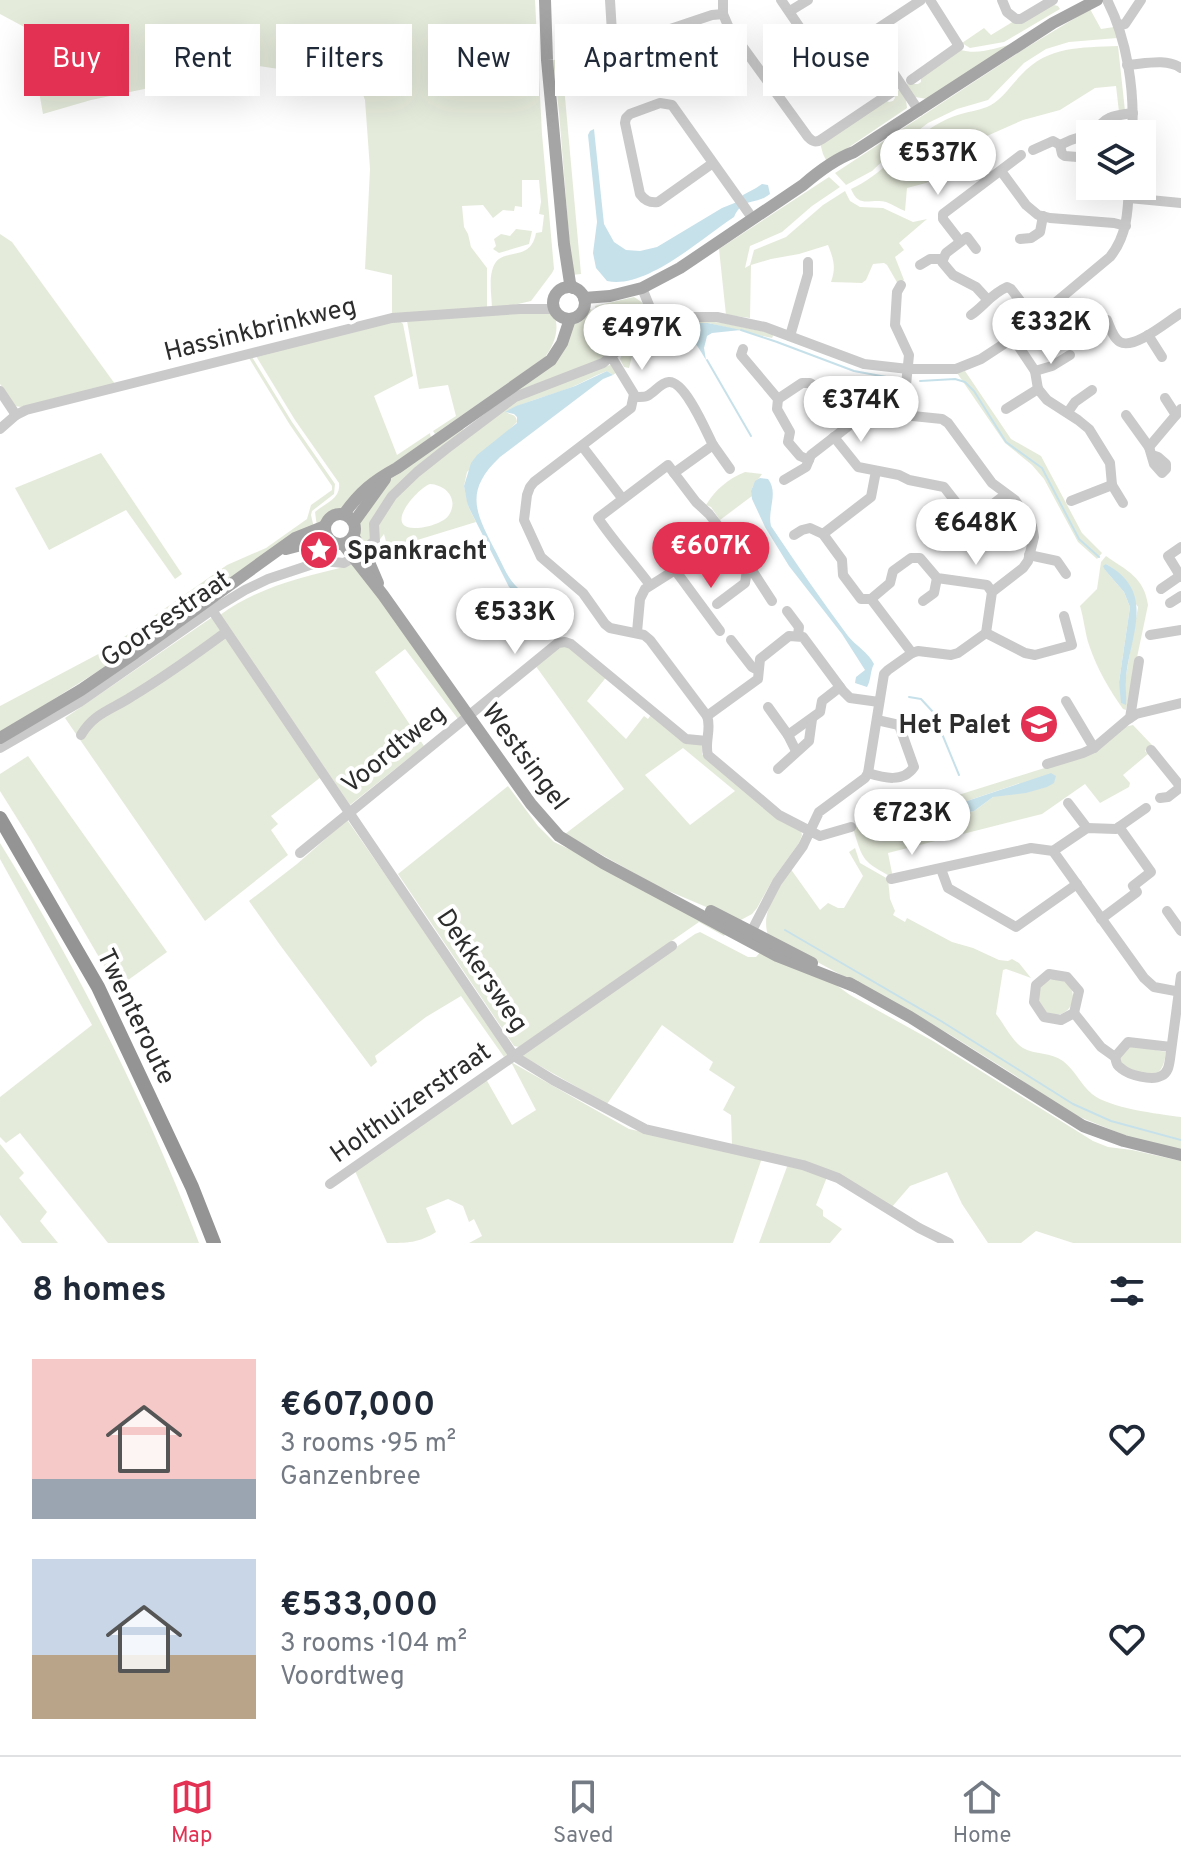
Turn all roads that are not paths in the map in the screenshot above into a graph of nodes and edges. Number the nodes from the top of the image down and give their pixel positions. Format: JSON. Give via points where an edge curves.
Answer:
{"nodes":[{"id":1,"x":545,"y":0,"type":"edge"},
{"id":2,"x":610,"y":0,"type":"edge"},
{"id":3,"x":723,"y":0,"type":"edge"},
{"id":4,"x":781,"y":0,"type":"edge"},
{"id":5,"x":808,"y":0,"type":"edge"},
{"id":6,"x":921,"y":0,"type":"edge"},
{"id":7,"x":930,"y":0,"type":"edge"},
{"id":8,"x":1002,"y":0,"type":"edge"},
{"id":9,"x":1053,"y":0,"type":"edge"},
{"id":10,"x":1097,"y":0,"type":"edge"},
{"id":11,"x":1107,"y":0,"type":"edge"},
{"id":12,"x":1141,"y":0,"type":"edge"},
{"id":13,"x":790,"y":11,"type":"junction"},
{"id":14,"x":723,"y":14,"type":"junction"},
{"id":15,"x":611,"y":24,"type":"edge"},
{"id":16,"x":686,"y":24,"type":"edge"},
{"id":17,"x":798,"y":24,"type":"edge"},
{"id":18,"x":885,"y":24,"type":"edge"},
{"id":19,"x":1119,"y":25,"type":"junction"},
{"id":20,"x":1127,"y":65,"type":"junction"},
{"id":21,"x":1181,"y":68,"type":"edge"},
{"id":22,"x":763,"y":74,"type":"edge"},
{"id":23,"x":898,"y":80,"type":"edge"},
{"id":24,"x":911,"y":80,"type":"dead end"},
{"id":25,"x":779,"y":96,"type":"edge"},
{"id":26,"x":886,"y":96,"type":"edge"},
{"id":27,"x":919,"y":111,"type":"junction"},
{"id":28,"x":1133,"y":113,"type":"junction"},
{"id":29,"x":1105,"y":120,"type":"edge"},
{"id":30,"x":1133,"y":120,"type":"edge"},
{"id":31,"x":1076,"y":139,"type":"edge"},
{"id":32,"x":1060,"y":145,"type":"junction"},
{"id":33,"x":1033,"y":150,"type":"dead end"},
{"id":34,"x":1021,"y":155,"type":"dead end"},
{"id":35,"x":1076,"y":157,"type":"edge"},
{"id":36,"x":713,"y":163,"type":"junction"},
{"id":37,"x":1001,"y":171,"type":"junction"},
{"id":38,"x":1129,"y":200,"type":"edge"},
{"id":39,"x":1150,"y":200,"type":"edge"},
{"id":40,"x":1181,"y":203,"type":"edge"},
{"id":41,"x":750,"y":215,"type":"junction"},
{"id":42,"x":1043,"y":216,"type":"junction"},
{"id":43,"x":1126,"y":226,"type":"junction"},
{"id":44,"x":1020,"y":239,"type":"dead end"},
{"id":45,"x":960,"y":241,"type":"junction"},
{"id":46,"x":976,"y":249,"type":"dead end"},
{"id":47,"x":942,"y":259,"type":"junction"},
{"id":48,"x":808,"y":262,"type":"dead end"},
{"id":49,"x":920,"y":265,"type":"dead end"},
{"id":50,"x":901,"y":285,"type":"dead end"},
{"id":51,"x":568,"y":288,"type":"junction"},
{"id":52,"x":643,"y":291,"type":"junction"},
{"id":53,"x":987,"y":299,"type":"junction"},
{"id":54,"x":584,"y":302,"type":"junction"},
{"id":55,"x":560,"y":312,"type":"junction"},
{"id":56,"x":1181,"y":313,"type":"edge"},
{"id":57,"x":971,"y":315,"type":"dead end"},
{"id":58,"x":1035,"y":320,"type":"junction"},
{"id":59,"x":1107,"y":320,"type":"dead end"},
{"id":60,"x":657,"y":325,"type":"junction"},
{"id":61,"x":1148,"y":335,"type":"junction"},
{"id":62,"x":790,"y":336,"type":"junction"},
{"id":63,"x":1013,"y":338,"type":"junction"},
{"id":64,"x":743,"y":349,"type":"dead end"},
{"id":65,"x":1070,"y":355,"type":"dead end"},
{"id":66,"x":1162,"y":357,"type":"dead end"},
{"id":67,"x":612,"y":358,"type":"junction"},
{"id":68,"x":908,"y":369,"type":"junction"},
{"id":69,"x":1035,"y":371,"type":"junction"},
{"id":70,"x":1038,"y":389,"type":"junction"},
{"id":71,"x":1092,"y":390,"type":"dead end"},
{"id":72,"x":0,"y":391,"type":"edge"},
{"id":73,"x":634,"y":397,"type":"junction"},
{"id":74,"x":1165,"y":398,"type":"dead end"},
{"id":75,"x":778,"y":399,"type":"junction"},
{"id":76,"x":1006,"y":409,"type":"dead end"},
{"id":77,"x":1068,"y":412,"type":"junction"},
{"id":78,"x":1179,"y":412,"type":"edge"},
{"id":79,"x":16,"y":415,"type":"junction"},
{"id":80,"x":903,"y":415,"type":"junction"},
{"id":81,"x":1126,"y":415,"type":"dead end"},
{"id":82,"x":857,"y":420,"type":"junction"},
{"id":83,"x":0,"y":429,"type":"edge"},
{"id":84,"x":834,"y":437,"type":"junction"},
{"id":85,"x":713,"y":445,"type":"junction"},
{"id":86,"x":582,"y":446,"type":"junction"},
{"id":87,"x":809,"y":460,"type":"junction"},
{"id":88,"x":730,"y":469,"type":"dead end"},
{"id":89,"x":876,"y":471,"type":"junction"},
{"id":90,"x":674,"y":473,"type":"junction"},
{"id":91,"x":784,"y":480,"type":"dead end"},
{"id":92,"x":1112,"y":485,"type":"junction"},
{"id":93,"x":1006,"y":494,"type":"junction"},
{"id":94,"x":622,"y":498,"type":"junction"},
{"id":95,"x":1071,"y":501,"type":"dead end"},
{"id":96,"x":1123,"y":503,"type":"dead end"},
{"id":97,"x":349,"y":518,"type":"junction"},
{"id":98,"x":977,"y":522,"type":"junction"},
{"id":99,"x":327,"y":532,"type":"junction"},
{"id":100,"x":823,"y":534,"type":"junction"},
{"id":101,"x":725,"y":535,"type":"junction"},
{"id":102,"x":794,"y":535,"type":"dead end"},
{"id":103,"x":967,"y":539,"type":"dead end"},
{"id":104,"x":348,"y":540,"type":"junction"},
{"id":105,"x":1181,"y":547,"type":"edge"},
{"id":106,"x":358,"y":555,"type":"junction"},
{"id":107,"x":1029,"y":555,"type":"junction"},
{"id":108,"x":748,"y":564,"type":"junction"},
{"id":109,"x":675,"y":570,"type":"junction"},
{"id":110,"x":1066,"y":574,"type":"dead end"},
{"id":111,"x":1181,"y":576,"type":"edge"},
{"id":112,"x":937,"y":578,"type":"junction"},
{"id":113,"x":650,"y":585,"type":"junction"},
{"id":114,"x":1161,"y":589,"type":"dead end"},
{"id":115,"x":992,"y":592,"type":"junction"},
{"id":116,"x":1181,"y":596,"type":"edge"},
{"id":117,"x":871,"y":599,"type":"junction"},
{"id":118,"x":772,"y":601,"type":"dead end"},
{"id":119,"x":923,"y":601,"type":"dead end"},
{"id":120,"x":1170,"y":603,"type":"dead end"},
{"id":121,"x":717,"y":604,"type":"dead end"},
{"id":122,"x":212,"y":610,"type":"junction"},
{"id":123,"x":787,"y":611,"type":"dead end"},
{"id":124,"x":1064,"y":616,"type":"dead end"},
{"id":125,"x":1181,"y":630,"type":"edge"},
{"id":126,"x":720,"y":631,"type":"dead end"},
{"id":127,"x":226,"y":632,"type":"junction"},
{"id":128,"x":637,"y":632,"type":"junction"},
{"id":129,"x":986,"y":633,"type":"junction"},
{"id":130,"x":798,"y":635,"type":"junction"},
{"id":131,"x":1150,"y":635,"type":"dead end"},
{"id":132,"x":731,"y":640,"type":"dead end"},
{"id":133,"x":912,"y":653,"type":"junction"},
{"id":134,"x":1139,"y":661,"type":"dead end"},
{"id":135,"x":758,"y":670,"type":"junction"},
{"id":136,"x":840,"y":687,"type":"junction"},
{"id":137,"x":1066,"y":701,"type":"dead end"},
{"id":138,"x":879,"y":702,"type":"junction"},
{"id":139,"x":1181,"y":703,"type":"edge"},
{"id":140,"x":768,"y":707,"type":"dead end"},
{"id":141,"x":468,"y":715,"type":"junction"},
{"id":142,"x":707,"y":716,"type":"junction"},
{"id":143,"x":1130,"y":718,"type":"junction"},
{"id":144,"x":812,"y":719,"type":"junction"},
{"id":145,"x":877,"y":720,"type":"junction"},
{"id":146,"x":81,"y":735,"type":"dead end"},
{"id":147,"x":788,"y":735,"type":"junction"},
{"id":148,"x":0,"y":738,"type":"edge"},
{"id":149,"x":707,"y":741,"type":"junction"},
{"id":150,"x":0,"y":748,"type":"edge"},
{"id":151,"x":1094,"y":748,"type":"junction"},
{"id":152,"x":1151,"y":750,"type":"dead end"},
{"id":153,"x":796,"y":751,"type":"junction"},
{"id":154,"x":1047,"y":764,"type":"dead end"},
{"id":155,"x":778,"y":769,"type":"dead end"},
{"id":156,"x":868,"y":773,"type":"junction"},
{"id":157,"x":1181,"y":787,"type":"edge"},
{"id":158,"x":1160,"y":798,"type":"dead end"},
{"id":159,"x":1068,"y":803,"type":"dead end"},
{"id":160,"x":1146,"y":808,"type":"dead end"},
{"id":161,"x":350,"y":811,"type":"junction"},
{"id":162,"x":0,"y":818,"type":"edge"},
{"id":163,"x":851,"y":827,"type":"dead end"},
{"id":164,"x":1119,"y":827,"type":"junction"},
{"id":165,"x":1087,"y":828,"type":"junction"},
{"id":166,"x":810,"y":831,"type":"junction"},
{"id":167,"x":0,"y":835,"type":"edge"},
{"id":168,"x":1053,"y":851,"type":"junction"},
{"id":169,"x":300,"y":853,"type":"dead end"},
{"id":170,"x":941,"y":869,"type":"junction"},
{"id":171,"x":891,"y":879,"type":"dead end"},
{"id":172,"x":1077,"y":884,"type":"junction"},
{"id":173,"x":1167,"y":911,"type":"dead end"},
{"id":174,"x":1101,"y":919,"type":"junction"},
{"id":175,"x":1181,"y":931,"type":"edge"},
{"id":176,"x":750,"y":935,"type":"junction"},
{"id":177,"x":672,"y":946,"type":"dead end"},
{"id":178,"x":1181,"y":976,"type":"edge"},
{"id":179,"x":1180,"y":992,"type":"edge"},
{"id":180,"x":1074,"y":1013,"type":"junction"},
{"id":181,"x":1171,"y":1047,"type":"junction"},
{"id":182,"x":514,"y":1056,"type":"junction"},
{"id":183,"x":1115,"y":1057,"type":"junction"},
{"id":184,"x":1181,"y":1155,"type":"edge"},
{"id":185,"x":330,"y":1184,"type":"dead end"},
{"id":186,"x":205,"y":1243,"type":"edge"},
{"id":187,"x":214,"y":1243,"type":"edge"},
{"id":188,"x":949,"y":1243,"type":"edge"}],
"edges":[{"from":1,"to":51,"type":"main road"},
{"from":2,"to":15,"type":"street"},
{"from":3,"to":14,"type":"street"},
{"from":4,"to":13,"type":"street"},
{"from":5,"to":13,"type":"street"},
{"from":6,"to":18,"type":"street"},
{"from":7,"to":24,"type":"street","via":[[959,46]]},
{"from":8,"to":9,"type":"street","via":[[1007,12],[1021,19]]},
{"from":10,"to":27,"type":"main road"},
{"from":11,"to":19,"type":"street"},
{"from":12,"to":19,"type":"street"},
{"from":13,"to":17,"type":"street"},
{"from":14,"to":16,"type":"street"},
{"from":14,"to":22,"type":"street"},
{"from":19,"to":20,"type":"street"},
{"from":20,"to":21,"type":"street","via":[[1167,62]]},
{"from":20,"to":28,"type":"street"},
{"from":23,"to":27,"type":"street"},
{"from":25,"to":26,"type":"street","via":[[808,137],[818,142]]},
{"from":27,"to":41,"type":"main road","via":[[822,177]]},
{"from":28,"to":29,"type":"street"},
{"from":28,"to":30,"type":"street"},
{"from":31,"to":32,"type":"street"},
{"from":32,"to":33,"type":"street","via":[[1053,141]]},
{"from":32,"to":35,"type":"street","via":[[1062,154]]},
{"from":34,"to":37,"type":"street"},
{"from":36,"to":36,"type":"street","via":[[672,105],[660,103],[626,118],[640,194],[651,203]]},
{"from":36,"to":41,"type":"street"},
{"from":37,"to":42,"type":"street","via":[[1026,205]]},
{"from":37,"to":45,"type":"street","via":[[943,214]]},
{"from":38,"to":43,"type":"street"},
{"from":39,"to":40,"type":"street"},
{"from":41,"to":52,"type":"main road"},
{"from":42,"to":43,"type":"street"},
{"from":42,"to":44,"type":"street","via":[[1040,232]]},
{"from":43,"to":58,"type":"street","via":[[1107,261]]},
{"from":45,"to":46,"type":"street","via":[[967,237]]},
{"from":45,"to":47,"type":"street"},
{"from":47,"to":49,"type":"street"},
{"from":47,"to":53,"type":"street","via":[[953,275]]},
{"from":48,"to":62,"type":"street"},
{"from":50,"to":68,"type":"street","via":[[895,325],[909,355]]},
{"from":51,"to":54,"type":"main road","via":[[579,291]]},
{"from":51,"to":55,"type":"main road","via":[[558,292]]},
{"from":52,"to":54,"type":"main road"},
{"from":52,"to":60,"type":"street"},
{"from":53,"to":57,"type":"street"},
{"from":53,"to":58,"type":"street","via":[[1011,289]]},
{"from":54,"to":55,"type":"main road","via":[[580,315]]},
{"from":55,"to":79,"type":"street","name":"Hassinkbrinkweg","via":[[520,309],[392,318]]},
{"from":55,"to":97,"type":"main road","via":[[554,350],[539,367],[397,468]]},
{"from":56,"to":61,"type":"street"},
{"from":58,"to":63,"type":"street"},
{"from":59,"to":61,"type":"street","via":[[1122,344]]},
{"from":60,"to":62,"type":"street","via":[[717,317]]},
{"from":60,"to":67,"type":"street"},
{"from":61,"to":66,"type":"street"},
{"from":62,"to":68,"type":"street","via":[[864,364]]},
{"from":63,"to":68,"type":"street","via":[[956,369]]},
{"from":63,"to":69,"type":"street"},
{"from":64,"to":75,"type":"street","via":[[741,355]]},
{"from":65,"to":69,"type":"street"},
{"from":67,"to":73,"type":"street"},
{"from":67,"to":106,"type":"street","via":[[521,394],[446,449],[392,496],[374,524],[375,543]]},
{"from":68,"to":80,"type":"street"},
{"from":69,"to":70,"type":"street"},
{"from":70,"to":76,"type":"street"},
{"from":70,"to":77,"type":"street"},
{"from":71,"to":77,"type":"street"},
{"from":72,"to":79,"type":"street"},
{"from":73,"to":85,"type":"street","via":[[646,396],[666,382],[679,385]]},
{"from":73,"to":86,"type":"street","via":[[625,414]]},
{"from":74,"to":78,"type":"street"},
{"from":75,"to":82,"type":"street","via":[[810,383],[828,405]]},
{"from":75,"to":87,"type":"street","via":[[777,409],[790,432],[788,442]]},
{"from":77,"to":92,"type":"street","via":[[1089,429],[1110,463]]},
{"from":78,"to":81,"type":"street","via":[[1151,451]]},
{"from":79,"to":83,"type":"street","name":"Hassinkbrinkweg"},
{"from":80,"to":82,"type":"street","via":[[872,411]]},
{"from":80,"to":93,"type":"street","via":[[948,423]]},
{"from":82,"to":84,"type":"street"},
{"from":84,"to":87,"type":"street"},
{"from":84,"to":89,"type":"street","via":[[858,467]]},
{"from":85,"to":88,"type":"street"},
{"from":85,"to":90,"type":"street"},
{"from":86,"to":94,"type":"street"},
{"from":86,"to":128,"type":"street","via":[[530,487],[526,527],[541,557],[583,593],[605,624]]},
{"from":87,"to":91,"type":"street"},
{"from":89,"to":98,"type":"street","via":[[944,487]]},
{"from":89,"to":100,"type":"street","via":[[871,497]]},
{"from":90,"to":94,"type":"street","via":[[668,465]]},
{"from":90,"to":101,"type":"street"},
{"from":92,"to":95,"type":"street"},
{"from":92,"to":96,"type":"street"},
{"from":93,"to":98,"type":"street"},
{"from":93,"to":107,"type":"street","via":[[1032,526]]},
{"from":94,"to":113,"type":"street","via":[[598,518]]},
{"from":97,"to":99,"type":"main road","via":[[331,517]]},
{"from":97,"to":104,"type":"main road","via":[[355,527]]},
{"from":98,"to":103,"type":"street","via":[[976,532]]},
{"from":99,"to":104,"type":"main road","via":[[335,543]]},
{"from":99,"to":148,"type":"main road","name":"Goorsestraat","via":[[298,536],[81,690]]},
{"from":100,"to":102,"type":"street","via":[[810,528]]},
{"from":100,"to":117,"type":"street","via":[[842,560],[843,575],[861,599]]},
{"from":101,"to":108,"type":"street"},
{"from":101,"to":109,"type":"street"},
{"from":104,"to":106,"type":"main road","name":"Westsingel"},
{"from":105,"to":111,"type":"street","via":[[1168,556]]},
{"from":106,"to":122,"type":"street","name":"Goorsestraat","via":[[341,564],[325,561],[276,576]]},
{"from":106,"to":141,"type":"main road","name":"Westsingel"},
{"from":107,"to":110,"type":"street","via":[[1057,561]]},
{"from":107,"to":115,"type":"street","via":[[1023,568]]},
{"from":108,"to":118,"type":"street"},
{"from":108,"to":121,"type":"street","via":[[745,583]]},
{"from":109,"to":113,"type":"street"},
{"from":109,"to":126,"type":"street"},
{"from":111,"to":114,"type":"street"},
{"from":112,"to":115,"type":"street","via":[[987,585]]},
{"from":112,"to":117,"type":"street","via":[[920,558],[911,558]]},
{"from":112,"to":119,"type":"street","via":[[934,593]]},
{"from":113,"to":128,"type":"street","via":[[640,599]]},
{"from":115,"to":129,"type":"street"},
{"from":116,"to":120,"type":"street"},
{"from":117,"to":133,"type":"street"},
{"from":122,"to":127,"type":"street","name":"Dekkersweg"},
{"from":122,"to":150,"type":"street","name":"Goorsestraat","via":[[93,693]]},
{"from":123,"to":130,"type":"street","via":[[799,627]]},
{"from":124,"to":129,"type":"street","via":[[1072,645],[1035,655]]},
{"from":125,"to":131,"type":"street"},
{"from":127,"to":146,"type":"street","via":[[110,707]]},
{"from":127,"to":161,"type":"street","name":"Dekkersweg"},
{"from":128,"to":142,"type":"street","via":[[650,640]]},
{"from":129,"to":133,"type":"street","via":[[951,655]]},
{"from":130,"to":135,"type":"street","via":[[769,651]]},
{"from":130,"to":136,"type":"street"},
{"from":132,"to":135,"type":"street"},
{"from":133,"to":138,"type":"street","via":[[884,674]]},
{"from":134,"to":143,"type":"street"},
{"from":135,"to":142,"type":"street","via":[[758,679]]},
{"from":136,"to":138,"type":"street","via":[[850,698]]},
{"from":136,"to":144,"type":"street","via":[[822,701]]},
{"from":137,"to":151,"type":"street"},
{"from":138,"to":145,"type":"street"},
{"from":139,"to":143,"type":"street"},
{"from":140,"to":147,"type":"street"},
{"from":141,"to":149,"type":"street","name":"Voordtweg","via":[[565,642],[686,739]]},
{"from":141,"to":161,"type":"street","name":"Voordtweg"},
{"from":141,"to":176,"type":"main road","name":"Westsingel","via":[[559,836],[630,878],[691,901]]},
{"from":142,"to":149,"type":"street"},
{"from":143,"to":151,"type":"street"},
{"from":144,"to":147,"type":"street"},
{"from":144,"to":153,"type":"street","via":[[809,741]]},
{"from":145,"to":156,"type":"street"},
{"from":145,"to":156,"type":"street","via":[[899,725],[914,767],[893,779]]},
{"from":147,"to":153,"type":"street"},
{"from":149,"to":166,"type":"street","via":[[708,755],[779,815]]},
{"from":151,"to":154,"type":"street"},
{"from":152,"to":157,"type":"street"},
{"from":153,"to":155,"type":"street"},
{"from":156,"to":166,"type":"street","via":[[819,812]]},
{"from":157,"to":158,"type":"street"},
{"from":159,"to":165,"type":"street"},
{"from":160,"to":164,"type":"street"},
{"from":161,"to":169,"type":"street","name":"Voordtweg"},
{"from":161,"to":182,"type":"street","name":"Dekkersweg"},
{"from":162,"to":187,"type":"highway","name":"Twenteroute","via":[[98,987]]},
{"from":163,"to":166,"type":"street","via":[[820,836]]},
{"from":164,"to":165,"type":"street"},
{"from":164,"to":174,"type":"street","via":[[1151,872],[1130,886]]},
{"from":165,"to":168,"type":"street"},
{"from":166,"to":176,"type":"street"},
{"from":167,"to":186,"type":"highway","name":"Twenteroute","via":[[92,996]]},
{"from":168,"to":170,"type":"street","via":[[1031,848]]},
{"from":168,"to":172,"type":"street"},
{"from":170,"to":171,"type":"street"},
{"from":170,"to":172,"type":"street","via":[[948,888],[1016,927]]},
{"from":172,"to":174,"type":"street"},
{"from":173,"to":175,"type":"street"},
{"from":174,"to":179,"type":"street","via":[[1144,978],[1154,987]]},
{"from":176,"to":184,"type":"main road","name":"Westsingel","via":[[910,1017],[1083,1126]]},
{"from":177,"to":182,"type":"street","name":"Holthuizerstraat"},
{"from":178,"to":179,"type":"street"},
{"from":179,"to":181,"type":"street"},
{"from":180,"to":180,"type":"street","via":[[1079,991],[1067,977],[1049,974],[1036,985],[1034,1002],[1044,1017],[1061,1020]]},
{"from":180,"to":183,"type":"street"},
{"from":181,"to":183,"type":"street","via":[[1128,1042]]},
{"from":181,"to":183,"type":"street","via":[[1168,1070],[1157,1078],[1123,1070]]},
{"from":182,"to":185,"type":"street","name":"Holthuizerstraat"},
{"from":182,"to":188,"type":"street","name":"Dekkersweg","via":[[645,1129],[838,1178]]}]}
